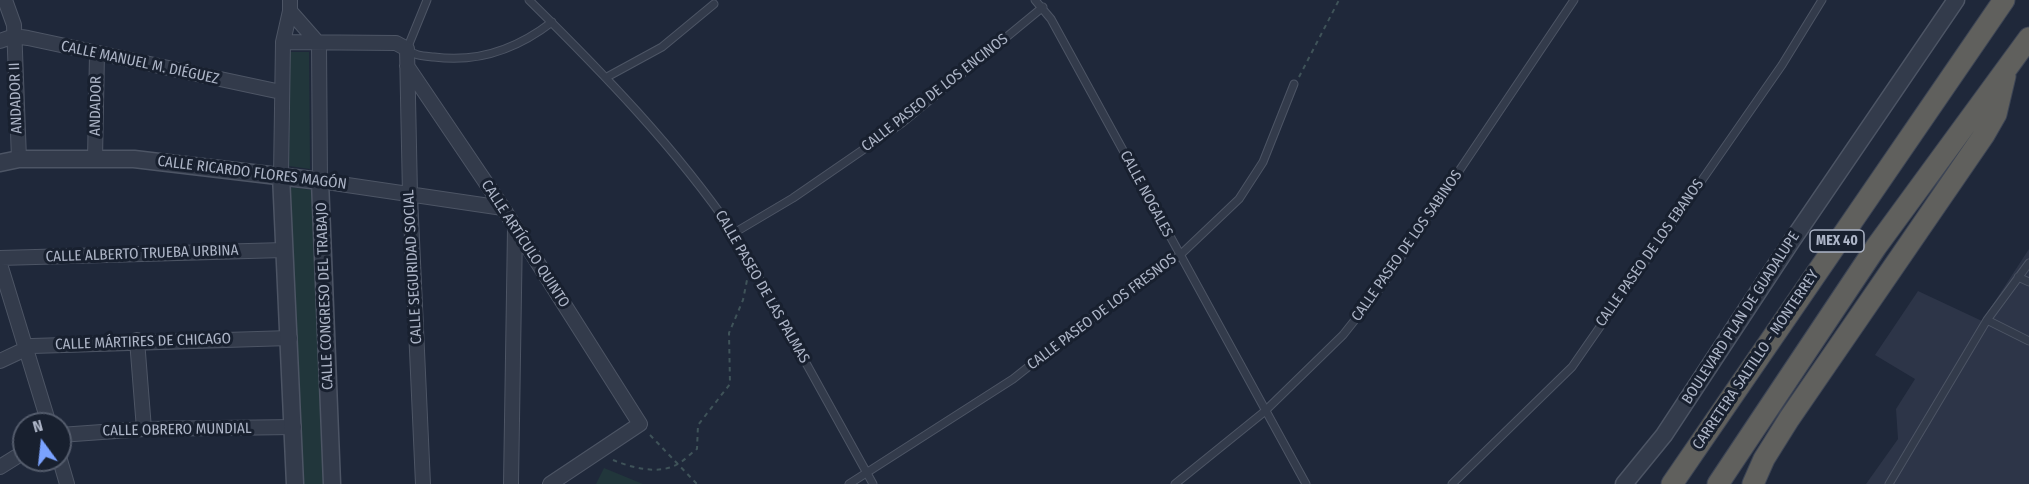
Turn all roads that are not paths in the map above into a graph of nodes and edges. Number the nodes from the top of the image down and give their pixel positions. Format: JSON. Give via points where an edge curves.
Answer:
{"nodes":[{"id":1,"x":5,"y":0,"type":"edge"},
{"id":2,"x":427,"y":0,"type":"edge"},
{"id":3,"x":529,"y":0,"type":"edge"},
{"id":4,"x":1035,"y":0,"type":"edge"},
{"id":5,"x":1574,"y":0,"type":"edge"},
{"id":6,"x":1821,"y":0,"type":"edge"},
{"id":7,"x":1956,"y":0,"type":"edge"},
{"id":8,"x":2004,"y":0,"type":"edge"},
{"id":9,"x":714,"y":4,"type":"dead end"},
{"id":10,"x":290,"y":5,"type":"edge"},
{"id":11,"x":1043,"y":7,"type":"junction"},
{"id":12,"x":552,"y":22,"type":"junction"},
{"id":13,"x":14,"y":36,"type":"junction"},
{"id":14,"x":2029,"y":38,"type":"edge"},
{"id":15,"x":0,"y":41,"type":"edge"},
{"id":16,"x":283,"y":42,"type":"junction"},
{"id":17,"x":319,"y":44,"type":"junction"},
{"id":18,"x":407,"y":49,"type":"junction"},
{"id":19,"x":97,"y":54,"type":"junction"},
{"id":20,"x":407,"y":66,"type":"junction"},
{"id":21,"x":2006,"y":71,"type":"junction"},
{"id":22,"x":607,"y":77,"type":"junction"},
{"id":23,"x":1294,"y":84,"type":"road end"},
{"id":24,"x":280,"y":92,"type":"junction"},
{"id":25,"x":19,"y":159,"type":"junction"},
{"id":26,"x":95,"y":159,"type":"junction"},
{"id":27,"x":0,"y":163,"type":"edge"},
{"id":28,"x":281,"y":176,"type":"junction"},
{"id":29,"x":320,"y":181,"type":"junction"},
{"id":30,"x":410,"y":195,"type":"junction"},
{"id":31,"x":503,"y":208,"type":"junction"},
{"id":32,"x":515,"y":229,"type":"junction"},
{"id":33,"x":1844,"y":231,"type":"junction"},
{"id":34,"x":734,"y":233,"type":"junction"},
{"id":35,"x":285,"y":250,"type":"junction"},
{"id":36,"x":1179,"y":256,"type":"junction"},
{"id":37,"x":0,"y":258,"type":"edge"},
{"id":38,"x":2029,"y":262,"type":"edge"},
{"id":39,"x":0,"y":264,"type":"edge"},
{"id":40,"x":2018,"y":276,"type":"junction"},
{"id":41,"x":2029,"y":282,"type":"edge"},
{"id":42,"x":1987,"y":320,"type":"junction"},
{"id":43,"x":290,"y":338,"type":"junction"},
{"id":44,"x":137,"y":340,"type":"junction"},
{"id":45,"x":2029,"y":340,"type":"edge"},
{"id":46,"x":25,"y":347,"type":"junction"},
{"id":47,"x":0,"y":361,"type":"edge"},
{"id":48,"x":45,"y":412,"type":"edge"},
{"id":49,"x":1264,"y":412,"type":"junction"},
{"id":50,"x":294,"y":428,"type":"junction"},
{"id":51,"x":144,"y":429,"type":"junction"},
{"id":52,"x":72,"y":434,"type":"edge"},
{"id":53,"x":867,"y":473,"type":"junction"},
{"id":54,"x":295,"y":484,"type":"edge"},
{"id":55,"x":332,"y":484,"type":"edge"},
{"id":56,"x":423,"y":484,"type":"edge"},
{"id":57,"x":511,"y":484,"type":"edge"},
{"id":58,"x":550,"y":484,"type":"edge"},
{"id":59,"x":849,"y":484,"type":"edge"},
{"id":60,"x":873,"y":484,"type":"edge"},
{"id":61,"x":1176,"y":484,"type":"edge"},
{"id":62,"x":1306,"y":484,"type":"edge"},
{"id":63,"x":1452,"y":484,"type":"edge"},
{"id":64,"x":1624,"y":484,"type":"edge"},
{"id":65,"x":1672,"y":484,"type":"edge"},
{"id":66,"x":1684,"y":484,"type":"edge"},
{"id":67,"x":1718,"y":484,"type":"edge"},
{"id":68,"x":1753,"y":484,"type":"edge"},
{"id":69,"x":1889,"y":484,"type":"edge"}],
"edges":[{"from":1,"to":13,"type":"street","name":"ANDADOR II","via":[[12,13]]},
{"from":2,"to":18,"type":"lane"},
{"from":3,"to":12,"type":"lane","name":"CALLE PASEO DE LAS PALMAS"},
{"from":4,"to":11,"type":"lane","name":"CALLE NOGALES"},
{"from":5,"to":49,"type":"lane","name":"CALLE PASEO DE LOS SABINOS","via":[[1381,288],[1343,335]]},
{"from":6,"to":63,"type":"lane","name":"CALLE PASEO DE LOS EBANOS","via":[[1782,65],[1572,368]]},
{"from":7,"to":64,"type":"street","name":"BOULEVARD PLAN DE GUADALUPE","via":[[1664,435]]},
{"from":8,"to":33,"type":"highway","name":"CARRETERA SALTILLO - MONTERREY","number":"MEX 40"},
{"from":9,"to":22,"type":"lane","via":[[662,47]]},
{"from":10,"to":16,"type":"street"},
{"from":10,"to":17,"type":"street"},
{"from":11,"to":34,"type":"lane","name":"CALLE PASEO DE LOS ENCINOS","via":[[902,123]]},
{"from":11,"to":36,"type":"lane","name":"CALLE NOGALES"},
{"from":12,"to":18,"type":"lane","via":[[523,42],[491,54],[439,58]]},
{"from":12,"to":22,"type":"lane","name":"CALLE PASEO DE LAS PALMAS"},
{"from":13,"to":15,"type":"street"},
{"from":13,"to":19,"type":"street","name":"CALLE MANUEL M. DIÉGUEZ"},
{"from":13,"to":25,"type":"street","name":"ANDADOR II"},
{"from":14,"to":21,"type":"highway","number":"MEX 40"},
{"from":16,"to":17,"type":"street"},
{"from":16,"to":24,"type":"street"},
{"from":17,"to":18,"type":"street","via":[[396,43]]},
{"from":17,"to":29,"type":"street","name":"CALLE CONGRESO DEL TRABAJO"},
{"from":18,"to":20,"type":"street","name":"CALLE SEGURIDAD SOCIAL"},
{"from":19,"to":24,"type":"street","name":"CALLE MANUEL M. DIÉGUEZ"},
{"from":19,"to":26,"type":"street","name":"ANDADOR"},
{"from":20,"to":30,"type":"street","name":"CALLE SEGURIDAD SOCIAL"},
{"from":20,"to":31,"type":"street","name":"CALLE ARTÍCULO QUINTO"},
{"from":21,"to":67,"type":"highway","number":"MEX 40","via":[[1876,247]]},
{"from":21,"to":68,"type":"highway","via":[[2002,96],[1984,135],[1789,419]]},
{"from":22,"to":34,"type":"lane","name":"CALLE PASEO DE LAS PALMAS","via":[[672,152]]},
{"from":23,"to":36,"type":"lane","name":"CALLE PASEO DE LOS FRESNOS","via":[[1263,162],[1239,199]]},
{"from":24,"to":28,"type":"street"},
{"from":25,"to":26,"type":"street","name":"CALLE RICARDO FLORES MAGÓN"},
{"from":25,"to":27,"type":"street","name":"CALLE RICARDO FLORES MAGÓN"},
{"from":26,"to":28,"type":"street","name":"CALLE RICARDO FLORES MAGÓN","via":[[166,162]]},
{"from":28,"to":29,"type":"street","name":"CALLE RICARDO FLORES MAGÓN"},
{"from":28,"to":35,"type":"street"},
{"from":29,"to":30,"type":"street","name":"CALLE RICARDO FLORES MAGÓN"},
{"from":29,"to":55,"type":"street","name":"CALLE CONGRESO DEL TRABAJO"},
{"from":30,"to":31,"type":"street","name":"CALLE RICARDO FLORES MAGÓN"},
{"from":30,"to":56,"type":"street","name":"CALLE SEGURIDAD SOCIAL"},
{"from":31,"to":32,"type":"street","name":"CALLE ARTÍCULO QUINTO"},
{"from":32,"to":57,"type":"street"},
{"from":32,"to":58,"type":"street","name":"CALLE ARTÍCULO QUINTO","via":[[640,424]]},
{"from":33,"to":65,"type":"highway","name":"CARRETERA SALTILLO - MONTERREY","number":"MEX 40"},
{"from":33,"to":66,"type":"highway","via":[[1832,266]]},
{"from":34,"to":53,"type":"lane","name":"CALLE PASEO DE LAS PALMAS"},
{"from":35,"to":37,"type":"street","name":"CALLE ALBERTO TRUEBA URBINA"},
{"from":35,"to":43,"type":"street"},
{"from":36,"to":49,"type":"lane","name":"CALLE NOGALES"},
{"from":36,"to":53,"type":"lane","name":"CALLE PASEO DE LOS FRESNOS","via":[[1013,379]]},
{"from":38,"to":40,"type":"lane"},
{"from":39,"to":46,"type":"street"},
{"from":40,"to":41,"type":"lane"},
{"from":40,"to":42,"type":"lane"},
{"from":42,"to":45,"type":"lane"},
{"from":42,"to":69,"type":"lane"},
{"from":43,"to":44,"type":"street","name":"CALLE MÁRTIRES DE CHICAGO"},
{"from":43,"to":50,"type":"street"},
{"from":44,"to":46,"type":"street","name":"CALLE MÁRTIRES DE CHICAGO"},
{"from":44,"to":51,"type":"street"},
{"from":46,"to":47,"type":"street","name":"CALLE MÁRTIRES DE CHICAGO"},
{"from":46,"to":48,"type":"street"},
{"from":49,"to":61,"type":"lane","name":"CALLE PASEO DE LOS SABINOS"},
{"from":49,"to":62,"type":"lane","name":"CALLE NOGALES"},
{"from":50,"to":51,"type":"street","name":"CALLE OBRERO MUNDIAL"},
{"from":50,"to":54,"type":"street"},
{"from":51,"to":52,"type":"street","name":"CALLE OBRERO MUNDIAL"},
{"from":53,"to":59,"type":"lane","name":"CALLE PASEO DE LOS FRESNOS"},
{"from":53,"to":60,"type":"lane","name":"CALLE PASEO DE LAS PALMAS"}]}
